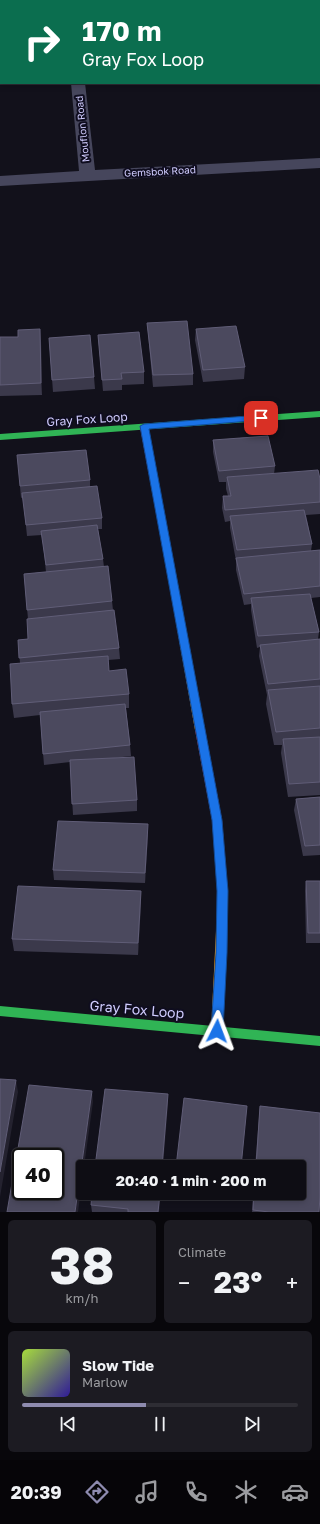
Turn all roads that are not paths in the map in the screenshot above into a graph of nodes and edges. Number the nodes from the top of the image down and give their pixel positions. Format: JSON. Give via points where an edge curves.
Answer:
{"nodes":[{"id":1,"x":78,"y":84,"type":"edge"},
{"id":2,"x":320,"y":163,"type":"edge"},
{"id":3,"x":87,"y":175,"type":"junction"},
{"id":4,"x":0,"y":181,"type":"edge"},
{"id":5,"x":320,"y":414,"type":"edge"},
{"id":6,"x":144,"y":426,"type":"junction"},
{"id":7,"x":0,"y":437,"type":"edge"},
{"id":8,"x":0,"y":1011,"type":"edge"},
{"id":9,"x":217,"y":1031,"type":"junction"},
{"id":10,"x":320,"y":1040,"type":"edge"}],
"edges":[{"from":1,"to":3,"type":"street","name":"Mouflon Road"},
{"from":2,"to":3,"type":"street","name":"Gemsbok Road"},
{"from":3,"to":4,"type":"street","name":"Gemsbok Road"},
{"from":5,"to":6,"type":"street","name":"Gray Fox Loop"},
{"from":6,"to":7,"type":"street","name":"Gray Fox Loop"},
{"from":6,"to":9,"type":"street","via":[[217,820],[223,891]]},
{"from":8,"to":9,"type":"street","name":"Gray Fox Loop"},
{"from":9,"to":10,"type":"street","name":"Gray Fox Loop"}]}
